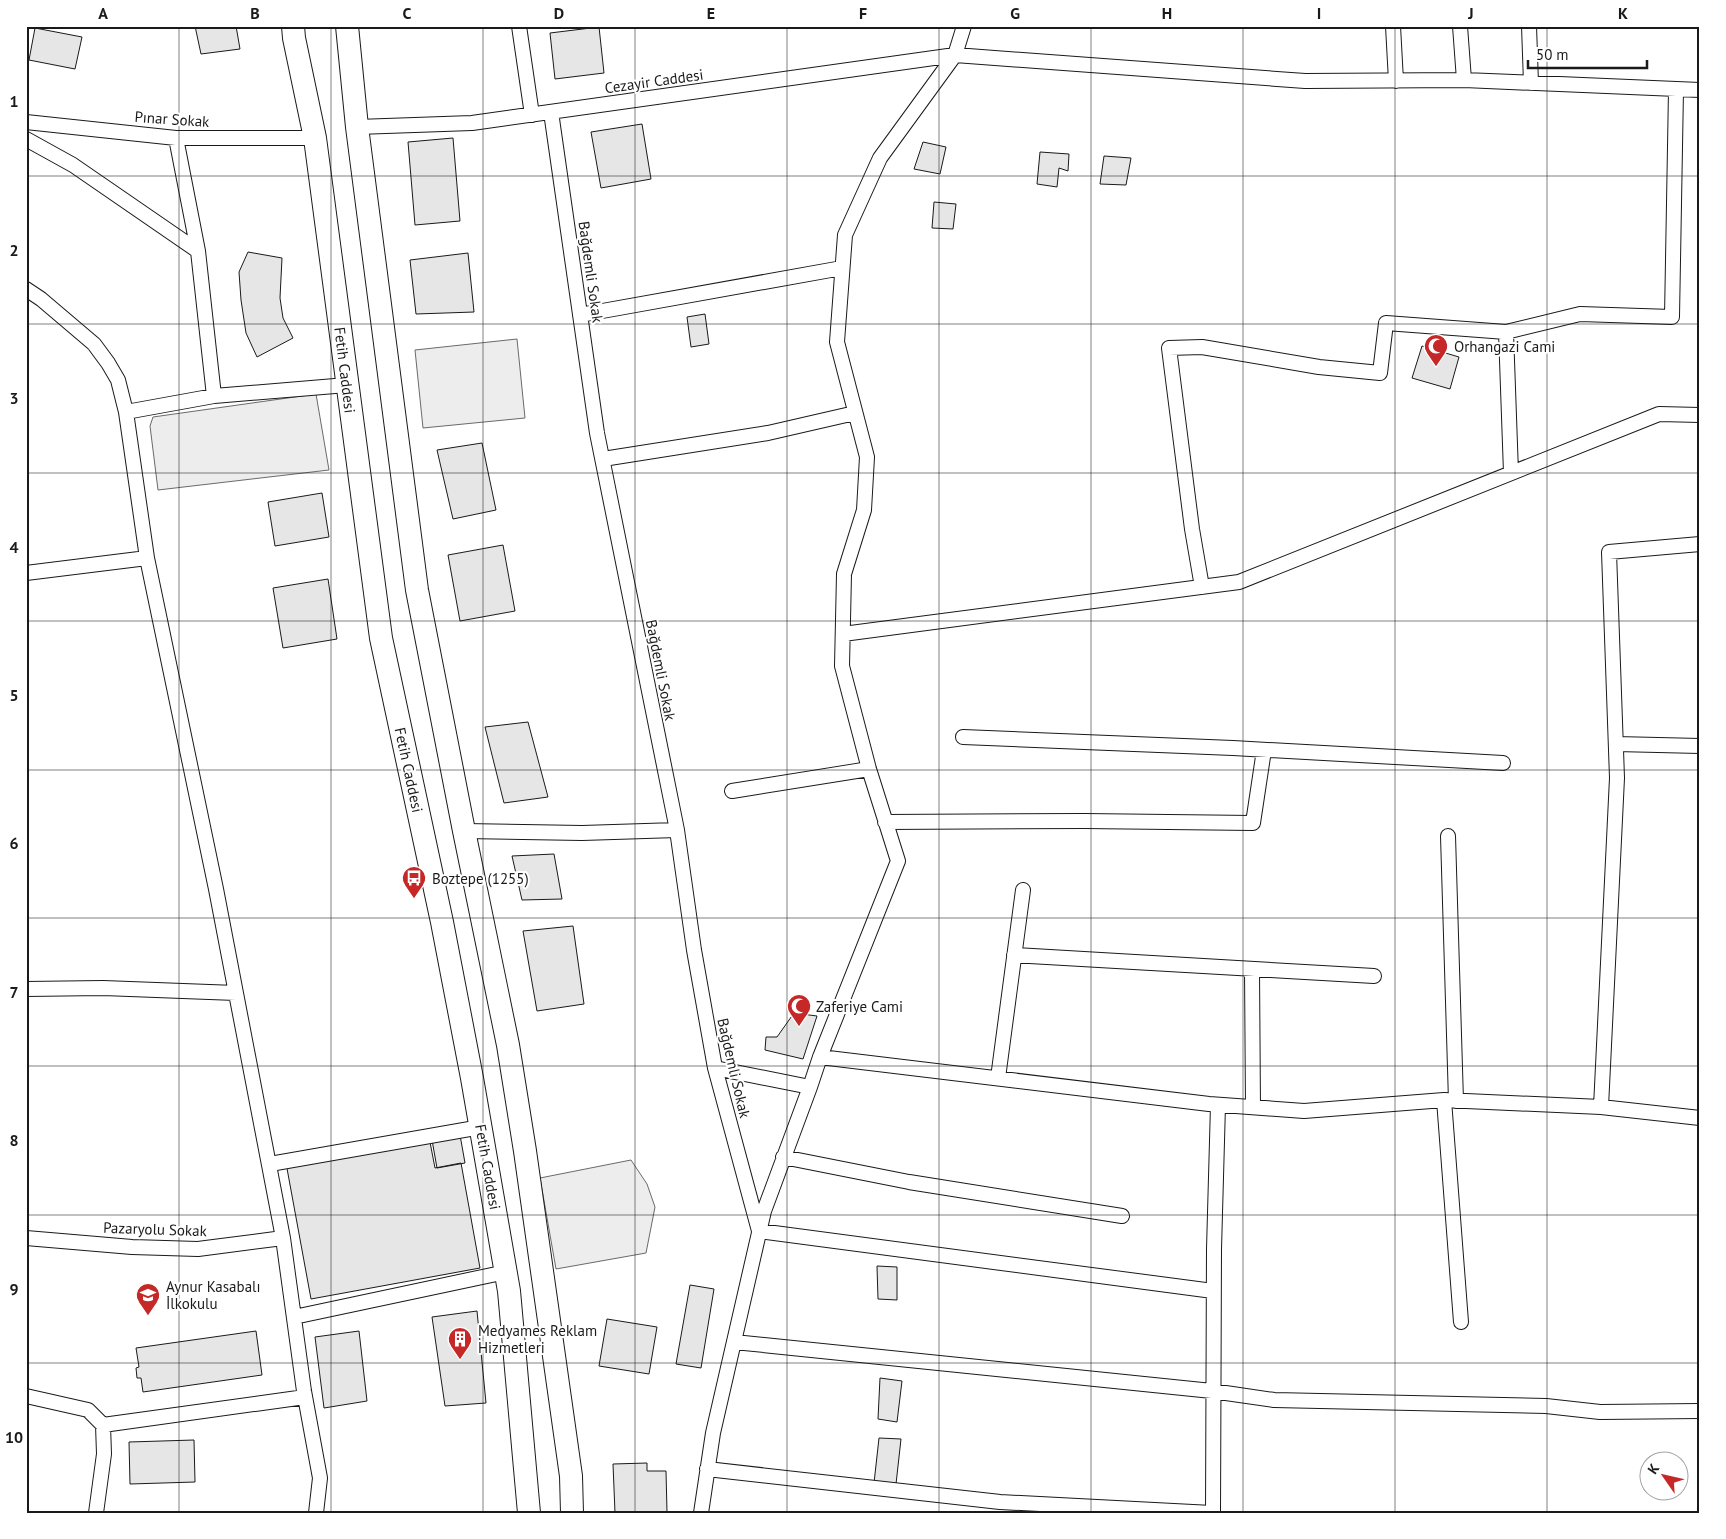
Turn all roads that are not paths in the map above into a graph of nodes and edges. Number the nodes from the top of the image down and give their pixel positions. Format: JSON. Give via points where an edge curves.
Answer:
{"nodes":[{"id":1,"x":293,"y":26,"type":"edge"},
{"id":2,"x":347,"y":26,"type":"edge"},
{"id":3,"x":519,"y":26,"type":"edge"},
{"id":4,"x":964,"y":26,"type":"edge"},
{"id":5,"x":1393,"y":26,"type":"edge"},
{"id":6,"x":1460,"y":26,"type":"edge"},
{"id":7,"x":1529,"y":26,"type":"edge"},
{"id":8,"x":955,"y":55,"type":"junction"},
{"id":9,"x":1464,"y":80,"type":"junction"},
{"id":10,"x":1396,"y":81,"type":"junction"},
{"id":11,"x":1531,"y":83,"type":"junction"},
{"id":12,"x":1676,"y":90,"type":"junction"},
{"id":13,"x":1700,"y":90,"type":"edge"},
{"id":14,"x":551,"y":112,"type":"junction"},
{"id":15,"x":532,"y":115,"type":"junction"},
{"id":16,"x":26,"y":122,"type":"edge"},
{"id":17,"x":357,"y":127,"type":"junction"},
{"id":18,"x":176,"y":138,"type":"junction"},
{"id":19,"x":316,"y":138,"type":"junction"},
{"id":20,"x":26,"y":139,"type":"edge"},
{"id":21,"x":198,"y":251,"type":"junction"},
{"id":22,"x":842,"y":268,"type":"junction"},
{"id":23,"x":26,"y":289,"type":"edge"},
{"id":24,"x":580,"y":315,"type":"junction"},
{"id":25,"x":1506,"y":332,"type":"junction"},
{"id":26,"x":347,"y":385,"type":"junction"},
{"id":27,"x":214,"y":396,"type":"junction"},
{"id":28,"x":126,"y":412,"type":"junction"},
{"id":29,"x":855,"y":413,"type":"junction"},
{"id":30,"x":1700,"y":415,"type":"edge"},
{"id":31,"x":603,"y":459,"type":"junction"},
{"id":32,"x":1512,"y":473,"type":"junction"},
{"id":33,"x":1700,"y":544,"type":"edge"},
{"id":34,"x":147,"y":558,"type":"junction"},
{"id":35,"x":26,"y":573,"type":"edge"},
{"id":36,"x":1202,"y":587,"type":"junction"},
{"id":37,"x":843,"y":634,"type":"junction"},
{"id":38,"x":963,"y":737,"type":"dead end"},
{"id":39,"x":1616,"y":744,"type":"junction"},
{"id":40,"x":1700,"y":746,"type":"edge"},
{"id":41,"x":1264,"y":750,"type":"junction"},
{"id":42,"x":1503,"y":763,"type":"dead end"},
{"id":43,"x":869,"y":768,"type":"junction"},
{"id":44,"x":732,"y":791,"type":"dead end"},
{"id":45,"x":885,"y":822,"type":"junction"},
{"id":46,"x":677,"y":830,"type":"junction"},
{"id":47,"x":464,"y":831,"type":"junction"},
{"id":48,"x":1448,"y":836,"type":"dead end"},
{"id":49,"x":1023,"y":890,"type":"dead end"},
{"id":50,"x":1014,"y":955,"type":"junction"},
{"id":51,"x":1252,"y":970,"type":"junction"},
{"id":52,"x":1374,"y":976,"type":"dead end"},
{"id":53,"x":26,"y":989,"type":"edge"},
{"id":54,"x":236,"y":993,"type":"junction"},
{"id":55,"x":820,"y":1057,"type":"junction"},
{"id":56,"x":715,"y":1068,"type":"junction"},
{"id":57,"x":998,"y":1078,"type":"junction"},
{"id":58,"x":810,"y":1087,"type":"junction"},
{"id":59,"x":1450,"y":1100,"type":"junction"},
{"id":60,"x":1218,"y":1105,"type":"junction"},
{"id":61,"x":1602,"y":1106,"type":"junction"},
{"id":62,"x":1254,"y":1107,"type":"junction"},
{"id":63,"x":1700,"y":1118,"type":"edge"},
{"id":64,"x":481,"y":1127,"type":"junction"},
{"id":65,"x":783,"y":1157,"type":"junction"},
{"id":66,"x":270,"y":1164,"type":"junction"},
{"id":67,"x":1122,"y":1216,"type":"dead end"},
{"id":68,"x":759,"y":1231,"type":"junction"},
{"id":69,"x":26,"y":1238,"type":"edge"},
{"id":70,"x":283,"y":1238,"type":"junction"},
{"id":71,"x":506,"y":1272,"type":"junction"},
{"id":72,"x":1213,"y":1291,"type":"junction"},
{"id":73,"x":294,"y":1317,"type":"junction"},
{"id":74,"x":1461,"y":1322,"type":"dead end"},
{"id":75,"x":734,"y":1342,"type":"junction"},
{"id":76,"x":1212,"y":1391,"type":"junction"},
{"id":77,"x":26,"y":1396,"type":"edge"},
{"id":78,"x":305,"y":1397,"type":"junction"},
{"id":79,"x":1700,"y":1412,"type":"edge"},
{"id":80,"x":103,"y":1425,"type":"junction"},
{"id":81,"x":707,"y":1469,"type":"junction"},
{"id":82,"x":1082,"y":1509,"type":"edge"},
{"id":83,"x":96,"y":1513,"type":"edge"},
{"id":84,"x":316,"y":1513,"type":"edge"},
{"id":85,"x":529,"y":1513,"type":"edge"},
{"id":86,"x":572,"y":1513,"type":"edge"},
{"id":87,"x":701,"y":1513,"type":"edge"},
{"id":88,"x":1212,"y":1513,"type":"edge"}],
"edges":[{"from":1,"to":19,"type":"main road","name":"Fetih Caddesi"},
{"from":2,"to":17,"type":"main road"},
{"from":3,"to":15,"type":"street"},
{"from":4,"to":8,"type":"street"},
{"from":5,"to":10,"type":"street"},
{"from":6,"to":9,"type":"street"},
{"from":7,"to":11,"type":"street"},
{"from":8,"to":10,"type":"street","name":"Cezayir Caddesi","via":[[1304,81]]},
{"from":8,"to":14,"type":"street","name":"Cezayir Caddesi"},
{"from":8,"to":22,"type":"street","via":[[880,158],[845,235]]},
{"from":9,"to":10,"type":"street","name":"Cezayir Caddesi"},
{"from":9,"to":11,"type":"street","name":"Cezayir Caddesi"},
{"from":11,"to":12,"type":"street","name":"Cezayir Caddesi"},
{"from":12,"to":13,"type":"street","name":"Cezayir Caddesi"},
{"from":12,"to":25,"type":"street","via":[[1672,317],[1580,314]]},
{"from":14,"to":15,"type":"street","name":"Cezayir Caddesi"},
{"from":14,"to":24,"type":"street","name":"Bağdemli Sokak"},
{"from":15,"to":17,"type":"street","name":"Cezayir Caddesi","via":[[472,123]]},
{"from":16,"to":18,"type":"street","name":"Pınar Sokak"},
{"from":17,"to":47,"type":"main road","via":[[417,590]]},
{"from":18,"to":19,"type":"street","name":"Pınar Sokak"},
{"from":18,"to":21,"type":"street"},
{"from":19,"to":26,"type":"main road","name":"Fetih Caddesi"},
{"from":20,"to":21,"type":"street","via":[[73,165]]},
{"from":21,"to":27,"type":"street"},
{"from":22,"to":24,"type":"street"},
{"from":22,"to":29,"type":"street","via":[[837,342]]},
{"from":23,"to":28,"type":"street","via":[[94,344],[118,380]]},
{"from":24,"to":31,"type":"street","name":"Bağdemli Sokak"},
{"from":25,"to":32,"type":"street"},
{"from":25,"to":36,"type":"street","via":[[1386,323],[1380,373],[1319,367],[1202,347],[1169,348]]},
{"from":26,"to":27,"type":"street"},
{"from":26,"to":64,"type":"main road","name":"Fetih Caddesi","via":[[381,638],[442,922]]},
{"from":27,"to":28,"type":"street"},
{"from":28,"to":34,"type":"street"},
{"from":29,"to":31,"type":"street","via":[[768,434]]},
{"from":29,"to":37,"type":"street","via":[[867,458],[864,510],[844,574]]},
{"from":30,"to":32,"type":"street","via":[[1659,414]]},
{"from":31,"to":46,"type":"street","name":"Bağdemli Sokak"},
{"from":32,"to":36,"type":"street","via":[[1239,582]]},
{"from":33,"to":39,"type":"street","via":[[1609,552]]},
{"from":34,"to":35,"type":"street"},
{"from":34,"to":54,"type":"street"},
{"from":36,"to":37,"type":"street"},
{"from":37,"to":43,"type":"street","via":[[842,666]]},
{"from":38,"to":41,"type":"street"},
{"from":39,"to":40,"type":"street"},
{"from":39,"to":61,"type":"street"},
{"from":41,"to":42,"type":"street"},
{"from":41,"to":45,"type":"street","via":[[1253,823]]},
{"from":43,"to":44,"type":"street"},
{"from":43,"to":45,"type":"street"},
{"from":45,"to":55,"type":"street","via":[[898,861]]},
{"from":46,"to":47,"type":"street"},
{"from":46,"to":56,"type":"street","name":"Bağdemli Sokak"},
{"from":47,"to":86,"type":"main road","via":[[508,1045],[525,1151],[571,1476]]},
{"from":48,"to":59,"type":"street"},
{"from":49,"to":50,"type":"street"},
{"from":50,"to":51,"type":"street"},
{"from":50,"to":57,"type":"street"},
{"from":51,"to":52,"type":"street"},
{"from":51,"to":62,"type":"street"},
{"from":53,"to":54,"type":"street"},
{"from":54,"to":66,"type":"street"},
{"from":55,"to":57,"type":"street"},
{"from":55,"to":58,"type":"street"},
{"from":56,"to":58,"type":"street"},
{"from":56,"to":68,"type":"street","name":"Bağdemli Sokak"},
{"from":57,"to":60,"type":"street"},
{"from":58,"to":65,"type":"street"},
{"from":59,"to":61,"type":"street"},
{"from":59,"to":62,"type":"street","via":[[1304,1111]]},
{"from":59,"to":74,"type":"street"},
{"from":60,"to":62,"type":"street"},
{"from":60,"to":72,"type":"street"},
{"from":61,"to":63,"type":"street"},
{"from":64,"to":66,"type":"street"},
{"from":64,"to":71,"type":"main road","name":"Fetih Caddesi"},
{"from":65,"to":67,"type":"street","via":[[909,1182]]},
{"from":65,"to":68,"type":"street"},
{"from":66,"to":70,"type":"street"},
{"from":68,"to":72,"type":"street"},
{"from":68,"to":75,"type":"street"},
{"from":69,"to":70,"type":"street","name":"Pazaryolu Sokak","via":[[198,1250]]},
{"from":70,"to":73,"type":"street"},
{"from":71,"to":73,"type":"street"},
{"from":71,"to":85,"type":"main road","name":"Fetih Caddesi"},
{"from":72,"to":76,"type":"street"},
{"from":73,"to":78,"type":"street"},
{"from":75,"to":76,"type":"street"},
{"from":75,"to":81,"type":"street","via":[[712,1433]]},
{"from":76,"to":79,"type":"street","via":[[1274,1400],[1546,1406],[1600,1412]]},
{"from":76,"to":88,"type":"street"},
{"from":77,"to":80,"type":"street","via":[[88,1410]]},
{"from":78,"to":80,"type":"street"},
{"from":78,"to":84,"type":"street","via":[[320,1478]]},
{"from":80,"to":83,"type":"street","via":[[104,1454]]},
{"from":81,"to":82,"type":"street"},
{"from":81,"to":87,"type":"street"},
{"from":82,"to":88,"type":"street"}]}
